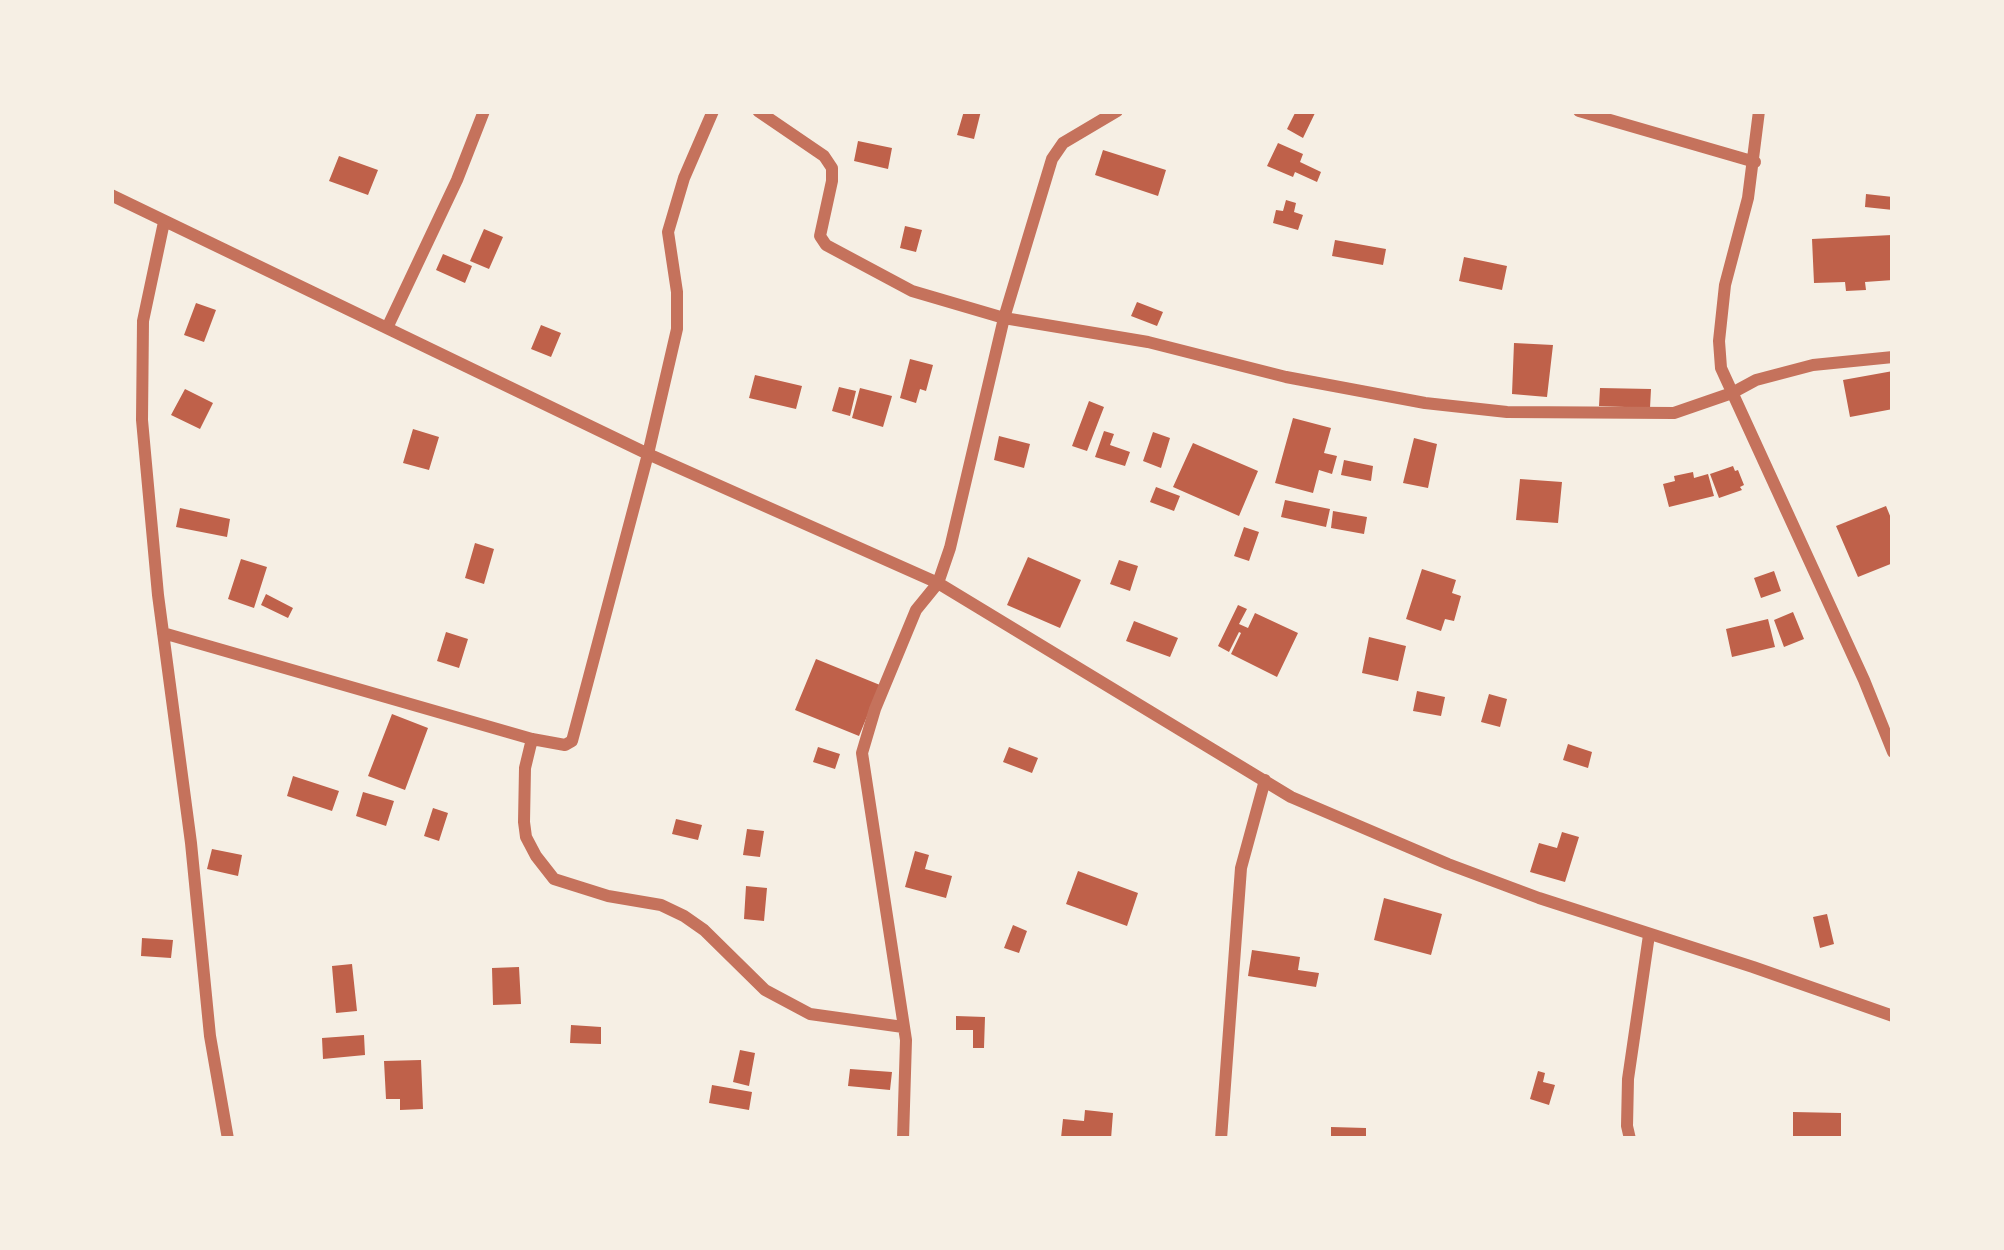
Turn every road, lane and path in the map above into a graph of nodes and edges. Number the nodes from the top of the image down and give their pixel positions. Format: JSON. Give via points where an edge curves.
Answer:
{"nodes":[{"id":1,"x":484,"y":111,"type":"edge"},
{"id":2,"x":713,"y":111,"type":"edge"},
{"id":3,"x":758,"y":111,"type":"edge"},
{"id":4,"x":1117,"y":111,"type":"edge"},
{"id":5,"x":1579,"y":111,"type":"edge"},
{"id":6,"x":1760,"y":111,"type":"edge"},
{"id":7,"x":1755,"y":162,"type":"junction"},
{"id":8,"x":111,"y":195,"type":"edge"},
{"id":9,"x":164,"y":222,"type":"junction"},
{"id":10,"x":1004,"y":318,"type":"junction"},
{"id":11,"x":387,"y":328,"type":"junction"},
{"id":12,"x":1893,"y":357,"type":"edge"},
{"id":13,"x":1732,"y":393,"type":"junction"},
{"id":14,"x":648,"y":454,"type":"junction"},
{"id":15,"x":938,"y":583,"type":"junction"},
{"id":16,"x":163,"y":633,"type":"junction"},
{"id":17,"x":532,"y":739,"type":"junction"},
{"id":18,"x":1893,"y":752,"type":"edge"},
{"id":19,"x":1264,"y":780,"type":"junction"},
{"id":20,"x":1649,"y":934,"type":"junction"},
{"id":21,"x":1893,"y":1016,"type":"edge"},
{"id":22,"x":904,"y":1027,"type":"junction"},
{"id":23,"x":228,"y":1139,"type":"edge"},
{"id":24,"x":904,"y":1139,"type":"edge"},
{"id":25,"x":1221,"y":1139,"type":"edge"},
{"id":26,"x":1630,"y":1139,"type":"edge"}],
"edges":[{"from":1,"to":11,"type":"street"},
{"from":2,"to":14,"type":"street","via":[[668,232],[677,328]]},
{"from":3,"to":10,"type":"street","via":[[832,168],[820,236],[826,245],[912,291]]},
{"from":4,"to":10,"type":"street","via":[[1063,143],[1052,159]]},
{"from":5,"to":7,"type":"street"},
{"from":6,"to":7,"type":"street"},
{"from":7,"to":13,"type":"street","via":[[1720,324],[1719,354]]},
{"from":8,"to":9,"type":"street"},
{"from":9,"to":11,"type":"street"},
{"from":9,"to":16,"type":"street","via":[[140,365]]},
{"from":10,"to":13,"type":"street","via":[[1425,404],[1674,413]]},
{"from":10,"to":15,"type":"street"},
{"from":11,"to":14,"type":"street"},
{"from":12,"to":13,"type":"street","via":[[1813,365]]},
{"from":13,"to":18,"type":"street"},
{"from":14,"to":15,"type":"street"},
{"from":14,"to":17,"type":"street","via":[[572,741]]},
{"from":15,"to":19,"type":"street"},
{"from":15,"to":22,"type":"street","via":[[916,610],[862,753]]},
{"from":16,"to":17,"type":"street"},
{"from":16,"to":23,"type":"street"},
{"from":17,"to":22,"type":"street","via":[[526,837],[554,878],[684,916],[765,990],[810,1014]]},
{"from":19,"to":20,"type":"street","via":[[1448,865]]},
{"from":19,"to":25,"type":"street","via":[[1241,868]]},
{"from":20,"to":21,"type":"street"},
{"from":20,"to":26,"type":"street","via":[[1628,1078]]},
{"from":22,"to":24,"type":"street"}]}
